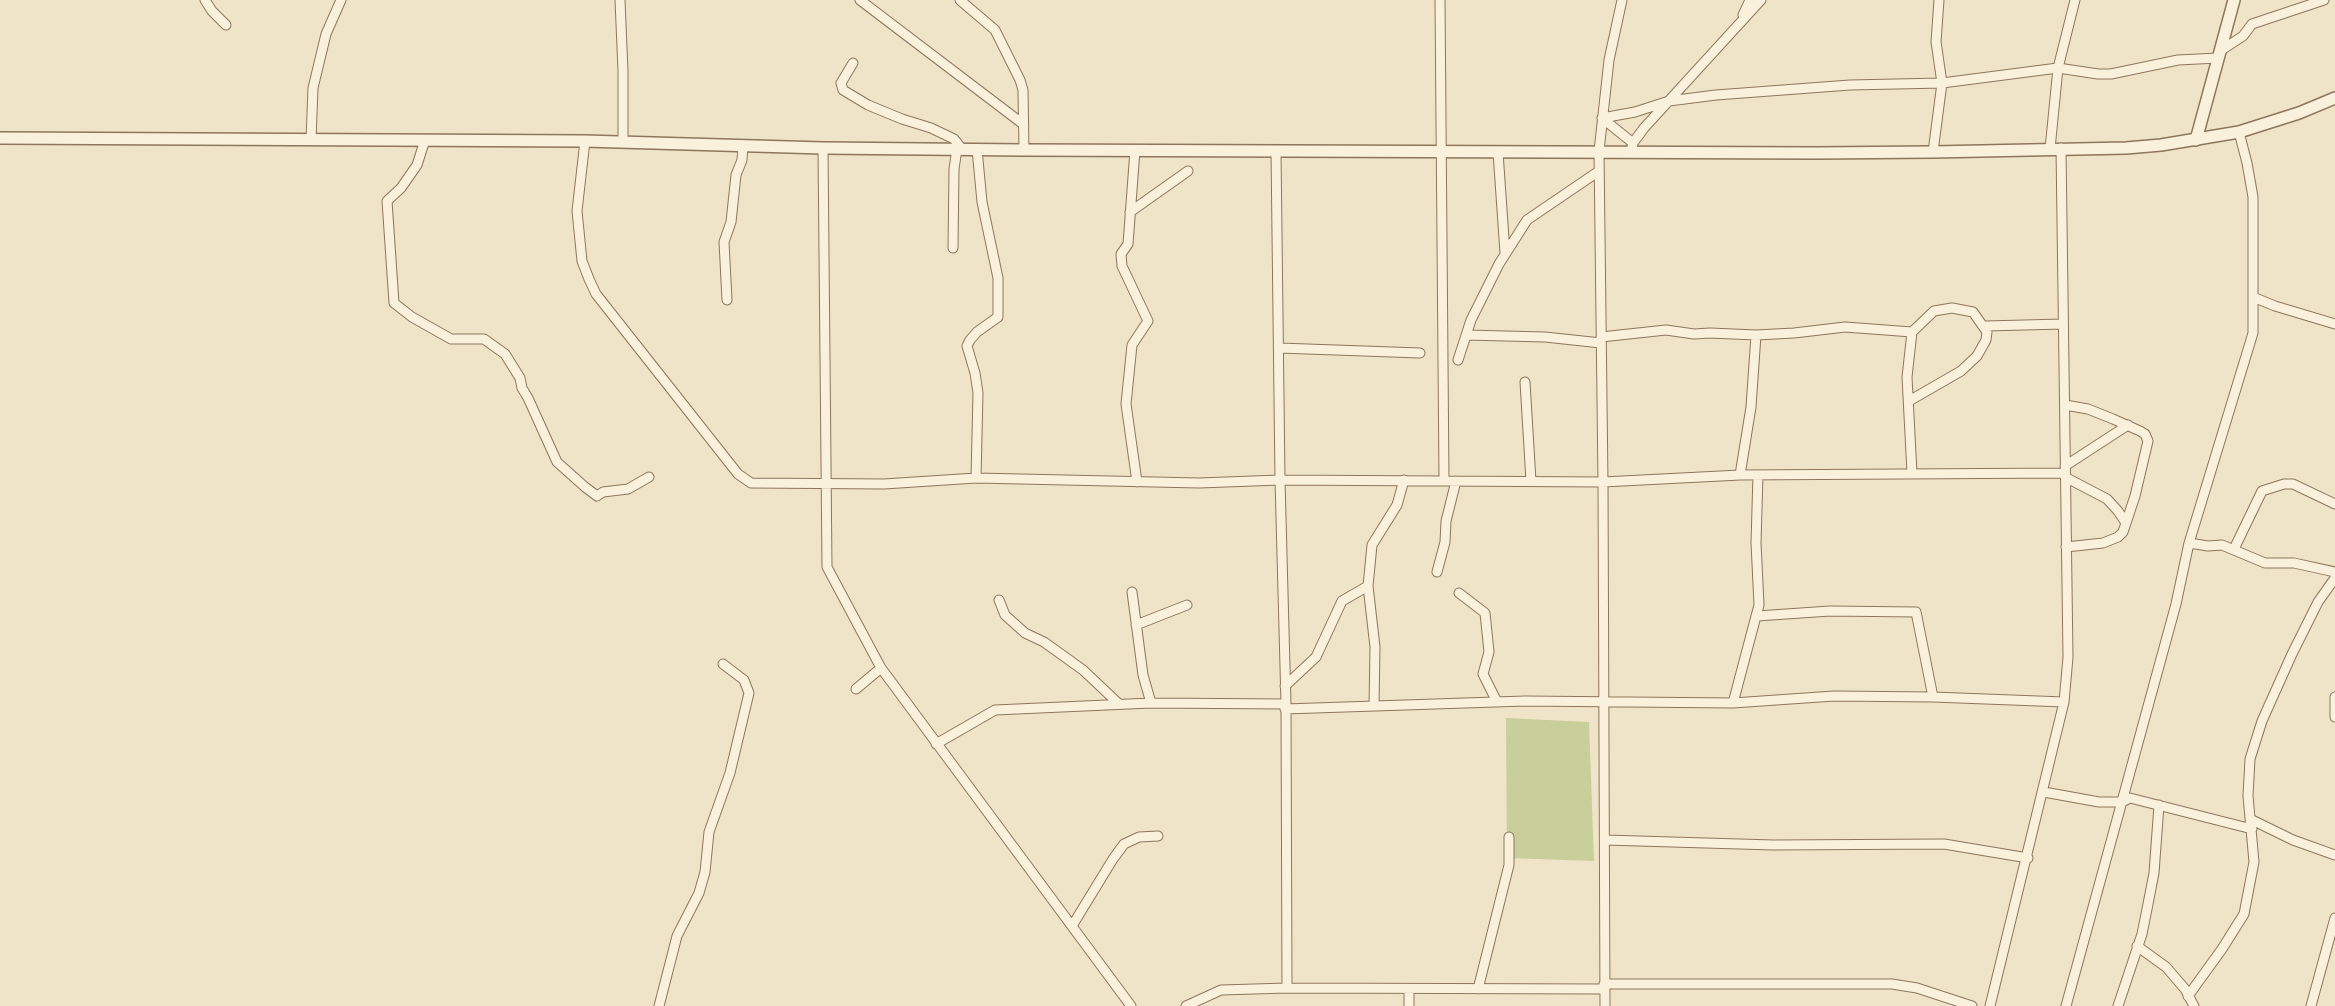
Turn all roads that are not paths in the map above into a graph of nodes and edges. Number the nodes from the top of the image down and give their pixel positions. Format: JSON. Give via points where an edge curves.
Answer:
{"nodes":[{"id":1,"x":205,"y":0,"type":"edge"},
{"id":2,"x":341,"y":0,"type":"edge"},
{"id":3,"x":620,"y":0,"type":"edge"},
{"id":4,"x":860,"y":0,"type":"edge"},
{"id":5,"x":960,"y":0,"type":"edge"},
{"id":6,"x":1440,"y":0,"type":"edge"},
{"id":7,"x":1622,"y":0,"type":"edge"},
{"id":8,"x":1750,"y":0,"type":"edge"},
{"id":9,"x":1761,"y":0,"type":"edge"},
{"id":10,"x":1939,"y":0,"type":"edge"},
{"id":11,"x":2075,"y":0,"type":"edge"},
{"id":12,"x":2234,"y":0,"type":"edge"},
{"id":13,"x":2324,"y":0,"type":"edge"},
{"id":14,"x":1738,"y":24,"type":"junction"},
{"id":15,"x":226,"y":25,"type":"dead end"},
{"id":16,"x":2218,"y":55,"type":"junction"},
{"id":17,"x":853,"y":63,"type":"dead end"},
{"id":18,"x":2058,"y":68,"type":"junction"},
{"id":19,"x":1942,"y":83,"type":"junction"},
{"id":20,"x":2335,"y":98,"type":"edge"},
{"id":21,"x":1669,"y":101,"type":"junction"},
{"id":22,"x":1602,"y":118,"type":"junction"},
{"id":23,"x":1023,"y":124,"type":"junction"},
{"id":24,"x":2239,"y":132,"type":"junction"},
{"id":25,"x":0,"y":138,"type":"edge"},
{"id":26,"x":311,"y":140,"type":"junction"},
{"id":27,"x":425,"y":140,"type":"junction"},
{"id":28,"x":2196,"y":140,"type":"junction"},
{"id":29,"x":585,"y":141,"type":"junction"},
{"id":30,"x":622,"y":142,"type":"junction"},
{"id":31,"x":743,"y":146,"type":"junction"},
{"id":32,"x":1632,"y":147,"type":"junction"},
{"id":33,"x":823,"y":148,"type":"junction"},
{"id":34,"x":959,"y":149,"type":"junction"},
{"id":35,"x":977,"y":149,"type":"junction"},
{"id":36,"x":2055,"y":149,"type":"junction"},
{"id":37,"x":1024,"y":150,"type":"junction"},
{"id":38,"x":1135,"y":150,"type":"junction"},
{"id":39,"x":1276,"y":151,"type":"junction"},
{"id":40,"x":1599,"y":151,"type":"junction"},
{"id":41,"x":1443,"y":152,"type":"junction"},
{"id":42,"x":1498,"y":152,"type":"junction"},
{"id":43,"x":1933,"y":152,"type":"junction"},
{"id":44,"x":1188,"y":171,"type":"dead end"},
{"id":45,"x":1599,"y":172,"type":"junction"},
{"id":46,"x":1130,"y":212,"type":"junction"},
{"id":47,"x":953,"y":248,"type":"dead end"},
{"id":48,"x":1506,"y":253,"type":"junction"},
{"id":49,"x":2253,"y":297,"type":"junction"},
{"id":50,"x":727,"y":300,"type":"dead end"},
{"id":51,"x":2063,"y":324,"type":"junction"},
{"id":52,"x":2335,"y":324,"type":"edge"},
{"id":53,"x":1984,"y":326,"type":"junction"},
{"id":54,"x":1912,"y":332,"type":"junction"},
{"id":55,"x":1466,"y":335,"type":"junction"},
{"id":56,"x":1756,"y":335,"type":"junction"},
{"id":57,"x":1601,"y":340,"type":"junction"},
{"id":58,"x":1278,"y":348,"type":"junction"},
{"id":59,"x":1420,"y":352,"type":"dead end"},
{"id":60,"x":1458,"y":360,"type":"dead end"},
{"id":61,"x":1525,"y":382,"type":"dead end"},
{"id":62,"x":1909,"y":401,"type":"junction"},
{"id":63,"x":2065,"y":405,"type":"junction"},
{"id":64,"x":2128,"y":425,"type":"junction"},
{"id":65,"x":2065,"y":472,"type":"junction"},
{"id":66,"x":1912,"y":473,"type":"junction"},
{"id":67,"x":1740,"y":475,"type":"junction"},
{"id":68,"x":1758,"y":475,"type":"junction"},
{"id":69,"x":649,"y":477,"type":"dead end"},
{"id":70,"x":976,"y":478,"type":"junction"},
{"id":71,"x":1280,"y":480,"type":"junction"},
{"id":72,"x":1404,"y":480,"type":"junction"},
{"id":73,"x":1444,"y":480,"type":"junction"},
{"id":74,"x":1456,"y":480,"type":"junction"},
{"id":75,"x":1531,"y":481,"type":"junction"},
{"id":76,"x":1137,"y":482,"type":"junction"},
{"id":77,"x":1603,"y":482,"type":"junction"},
{"id":78,"x":826,"y":483,"type":"junction"},
{"id":79,"x":2335,"y":504,"type":"edge"},
{"id":80,"x":2126,"y":523,"type":"junction"},
{"id":81,"x":2189,"y":542,"type":"junction"},
{"id":82,"x":2066,"y":547,"type":"junction"},
{"id":83,"x":2234,"y":549,"type":"junction"},
{"id":84,"x":1437,"y":572,"type":"dead end"},
{"id":85,"x":2335,"y":572,"type":"edge"},
{"id":86,"x":2335,"y":578,"type":"edge"},
{"id":87,"x":1368,"y":586,"type":"junction"},
{"id":88,"x":1132,"y":592,"type":"dead end"},
{"id":89,"x":1459,"y":593,"type":"dead end"},
{"id":90,"x":998,"y":600,"type":"dead end"},
{"id":91,"x":1187,"y":605,"type":"dead end"},
{"id":92,"x":1757,"y":616,"type":"junction"},
{"id":93,"x":1136,"y":625,"type":"junction"},
{"id":94,"x":723,"y":664,"type":"dead end"},
{"id":95,"x":881,"y":668,"type":"junction"},
{"id":96,"x":1285,"y":686,"type":"junction"},
{"id":97,"x":856,"y":689,"type":"dead end"},
{"id":98,"x":1933,"y":696,"type":"junction"},
{"id":99,"x":2335,"y":697,"type":"edge"},
{"id":100,"x":1602,"y":701,"type":"junction"},
{"id":101,"x":1497,"y":702,"type":"junction"},
{"id":102,"x":2064,"y":702,"type":"junction"},
{"id":103,"x":1150,"y":703,"type":"junction"},
{"id":104,"x":1732,"y":703,"type":"junction"},
{"id":105,"x":1119,"y":704,"type":"junction"},
{"id":106,"x":1285,"y":706,"type":"junction"},
{"id":107,"x":1374,"y":706,"type":"junction"},
{"id":108,"x":2335,"y":717,"type":"edge"},
{"id":109,"x":936,"y":744,"type":"junction"},
{"id":110,"x":2044,"y":792,"type":"junction"},
{"id":111,"x":2122,"y":802,"type":"junction"},
{"id":112,"x":2159,"y":805,"type":"junction"},
{"id":113,"x":2250,"y":819,"type":"junction"},
{"id":114,"x":2252,"y":829,"type":"junction"},
{"id":115,"x":1158,"y":836,"type":"dead end"},
{"id":116,"x":1509,"y":837,"type":"dead end"},
{"id":117,"x":1604,"y":840,"type":"junction"},
{"id":118,"x":2335,"y":855,"type":"edge"},
{"id":119,"x":2028,"y":858,"type":"junction"},
{"id":120,"x":2335,"y":918,"type":"edge"},
{"id":121,"x":1072,"y":926,"type":"junction"},
{"id":122,"x":2137,"y":946,"type":"junction"},
{"id":123,"x":1604,"y":987,"type":"junction"},
{"id":124,"x":1286,"y":988,"type":"junction"},
{"id":125,"x":1409,"y":989,"type":"junction"},
{"id":126,"x":1478,"y":989,"type":"junction"},
{"id":127,"x":2188,"y":996,"type":"junction"},
{"id":128,"x":659,"y":1006,"type":"edge"},
{"id":129,"x":1132,"y":1006,"type":"edge"},
{"id":130,"x":1186,"y":1006,"type":"edge"},
{"id":131,"x":1409,"y":1006,"type":"edge"},
{"id":132,"x":1605,"y":1006,"type":"edge"},
{"id":133,"x":1972,"y":1006,"type":"edge"},
{"id":134,"x":1990,"y":1006,"type":"edge"},
{"id":135,"x":2066,"y":1006,"type":"edge"},
{"id":136,"x":2118,"y":1006,"type":"edge"},
{"id":137,"x":2194,"y":1006,"type":"edge"},
{"id":138,"x":2311,"y":1006,"type":"edge"}],
"edges":[{"from":1,"to":15,"type":"street"},
{"from":2,"to":26,"type":"street","via":[[326,34],[313,88]]},
{"from":3,"to":30,"type":"street"},
{"from":4,"to":23,"type":"street"},
{"from":5,"to":23,"type":"street","via":[[1000,36],[1020,80]]},
{"from":6,"to":41,"type":"street"},
{"from":7,"to":22,"type":"street","via":[[1609,60]]},
{"from":8,"to":14,"type":"street"},
{"from":9,"to":14,"type":"street"},
{"from":10,"to":19,"type":"street","via":[[1936,42]]},
{"from":11,"to":18,"type":"street"},
{"from":12,"to":16,"type":"street"},
{"from":13,"to":16,"type":"street","via":[[2252,24],[2243,36]]},
{"from":14,"to":21,"type":"street"},
{"from":16,"to":18,"type":"street","via":[[2111,74]]},
{"from":16,"to":28,"type":"street"},
{"from":17,"to":34,"type":"street","via":[[840,83],[843,90],[894,116],[954,139]]},
{"from":18,"to":19,"type":"street"},
{"from":18,"to":36,"type":"street"},
{"from":19,"to":21,"type":"street","via":[[1801,88]]},
{"from":19,"to":43,"type":"street"},
{"from":20,"to":24,"type":"street"},
{"from":21,"to":22,"type":"street"},
{"from":21,"to":32,"type":"street"},
{"from":22,"to":32,"type":"street"},
{"from":22,"to":40,"type":"street"},
{"from":23,"to":37,"type":"street"},
{"from":24,"to":28,"type":"street"},
{"from":24,"to":49,"type":"street","via":[[2253,197]]},
{"from":25,"to":26,"type":"street"},
{"from":26,"to":27,"type":"street"},
{"from":27,"to":29,"type":"street"},
{"from":27,"to":69,"type":"street","via":[[417,165],[387,201],[394,302],[412,317],[452,339],[484,339],[505,354],[520,378],[557,462],[585,488],[597,496],[603,492],[628,489]]},
{"from":28,"to":36,"type":"street","via":[[2126,148]]},
{"from":29,"to":30,"type":"street"},
{"from":29,"to":78,"type":"street","via":[[577,211],[582,261],[596,294],[738,474],[751,483]]},
{"from":30,"to":31,"type":"street"},
{"from":31,"to":33,"type":"street"},
{"from":31,"to":50,"type":"street","via":[[731,222],[724,242]]},
{"from":32,"to":40,"type":"street"},
{"from":32,"to":43,"type":"street","via":[[1816,154]]},
{"from":33,"to":34,"type":"street"},
{"from":33,"to":78,"type":"street"},
{"from":34,"to":35,"type":"street"},
{"from":34,"to":47,"type":"street","via":[[954,168]]},
{"from":35,"to":37,"type":"street"},
{"from":35,"to":70,"type":"street","via":[[982,202],[998,278],[998,317],[977,332],[967,346],[978,393]]},
{"from":36,"to":43,"type":"street"},
{"from":36,"to":51,"type":"street"},
{"from":37,"to":38,"type":"street"},
{"from":38,"to":39,"type":"street"},
{"from":38,"to":46,"type":"street"},
{"from":39,"to":41,"type":"street"},
{"from":39,"to":58,"type":"street"},
{"from":40,"to":42,"type":"street"},
{"from":40,"to":45,"type":"street"},
{"from":41,"to":42,"type":"street"},
{"from":41,"to":73,"type":"street"},
{"from":42,"to":48,"type":"street"},
{"from":44,"to":46,"type":"street"},
{"from":45,"to":48,"type":"street","via":[[1527,220]]},
{"from":45,"to":57,"type":"street"},
{"from":46,"to":76,"type":"street","via":[[1128,244],[1121,254],[1122,266],[1148,321],[1132,346],[1126,404]]},
{"from":48,"to":55,"type":"street"},
{"from":49,"to":52,"type":"street"},
{"from":49,"to":81,"type":"street","via":[[2254,322],[2250,343]]},
{"from":51,"to":53,"type":"street"},
{"from":51,"to":63,"type":"street"},
{"from":53,"to":54,"type":"street","via":[[1973,312],[1952,308],[1934,311]]},
{"from":53,"to":62,"type":"street","via":[[1986,340],[1968,366]]},
{"from":54,"to":56,"type":"street","via":[[1845,327]]},
{"from":54,"to":62,"type":"street","via":[[1907,377]]},
{"from":55,"to":57,"type":"street"},
{"from":55,"to":60,"type":"street"},
{"from":56,"to":57,"type":"street","via":[[1666,330]]},
{"from":56,"to":67,"type":"street","via":[[1752,407]]},
{"from":57,"to":77,"type":"street"},
{"from":58,"to":59,"type":"street"},
{"from":58,"to":71,"type":"street"},
{"from":61,"to":75,"type":"street"},
{"from":62,"to":66,"type":"street"},
{"from":63,"to":64,"type":"street","via":[[2088,409]]},
{"from":63,"to":65,"type":"street"},
{"from":64,"to":65,"type":"street"},
{"from":64,"to":80,"type":"street","via":[[2144,434],[2148,441]]},
{"from":65,"to":66,"type":"street"},
{"from":65,"to":80,"type":"street","via":[[2107,499]]},
{"from":65,"to":82,"type":"street"},
{"from":66,"to":68,"type":"street"},
{"from":67,"to":68,"type":"street"},
{"from":67,"to":77,"type":"street"},
{"from":68,"to":92,"type":"street"},
{"from":70,"to":76,"type":"street"},
{"from":70,"to":78,"type":"street","via":[[884,484]]},
{"from":71,"to":72,"type":"street"},
{"from":71,"to":76,"type":"street"},
{"from":71,"to":96,"type":"street"},
{"from":72,"to":73,"type":"street"},
{"from":72,"to":87,"type":"street","via":[[1397,505],[1372,545]]},
{"from":73,"to":74,"type":"street"},
{"from":74,"to":75,"type":"street"},
{"from":74,"to":84,"type":"street"},
{"from":75,"to":77,"type":"street"},
{"from":77,"to":100,"type":"street"},
{"from":78,"to":95,"type":"street","via":[[827,567]]},
{"from":79,"to":83,"type":"street","via":[[2293,484],[2262,492]]},
{"from":80,"to":82,"type":"street","via":[[2123,532],[2113,540],[2090,546]]},
{"from":81,"to":83,"type":"street"},
{"from":81,"to":111,"type":"street","via":[[2176,604]]},
{"from":82,"to":102,"type":"street","via":[[2068,657]]},
{"from":83,"to":85,"type":"street","via":[[2265,562],[2294,563]]},
{"from":86,"to":113,"type":"street","via":[[2311,614],[2262,721],[2250,759]]},
{"from":87,"to":96,"type":"street","via":[[1342,601],[1316,657]]},
{"from":87,"to":107,"type":"street","via":[[1375,647]]},
{"from":88,"to":93,"type":"street"},
{"from":89,"to":101,"type":"street","via":[[1485,613],[1489,652],[1483,674]]},
{"from":90,"to":105,"type":"street","via":[[1004,615],[1083,670]]},
{"from":91,"to":93,"type":"street"},
{"from":92,"to":98,"type":"street","via":[[1830,611],[1916,612]]},
{"from":92,"to":104,"type":"street"},
{"from":93,"to":103,"type":"street"},
{"from":94,"to":128,"type":"street","via":[[744,680],[749,693],[730,773],[709,832],[706,872],[699,894],[677,936]]},
{"from":95,"to":97,"type":"street"},
{"from":95,"to":109,"type":"street"},
{"from":96,"to":106,"type":"street"},
{"from":98,"to":102,"type":"street"},
{"from":98,"to":104,"type":"street","via":[[1834,696]]},
{"from":99,"to":108,"type":"street"},
{"from":100,"to":101,"type":"street"},
{"from":100,"to":104,"type":"street"},
{"from":100,"to":117,"type":"street"},
{"from":101,"to":107,"type":"street"},
{"from":102,"to":110,"type":"street"},
{"from":103,"to":105,"type":"street"},
{"from":103,"to":106,"type":"street"},
{"from":105,"to":109,"type":"street","via":[[995,710]]},
{"from":106,"to":107,"type":"street"},
{"from":106,"to":124,"type":"street"},
{"from":109,"to":121,"type":"street"},
{"from":110,"to":111,"type":"street","via":[[2092,801]]},
{"from":110,"to":119,"type":"street"},
{"from":111,"to":112,"type":"street","via":[[2130,798]]},
{"from":111,"to":135,"type":"street"},
{"from":112,"to":114,"type":"street"},
{"from":112,"to":122,"type":"street","via":[[2152,884]]},
{"from":113,"to":114,"type":"street"},
{"from":113,"to":118,"type":"street","via":[[2293,840]]},
{"from":114,"to":127,"type":"street","via":[[2254,862],[2244,914]]},
{"from":115,"to":121,"type":"street","via":[[1139,837],[1124,844]]},
{"from":116,"to":126,"type":"street","via":[[1509,865]]},
{"from":117,"to":119,"type":"street","via":[[1773,845],[1944,844]]},
{"from":117,"to":123,"type":"street"},
{"from":119,"to":134,"type":"street"},
{"from":120,"to":138,"type":"street"},
{"from":121,"to":129,"type":"street"},
{"from":122,"to":127,"type":"street","via":[[2166,967]]},
{"from":122,"to":136,"type":"street"},
{"from":123,"to":126,"type":"street"},
{"from":123,"to":132,"type":"street"},
{"from":123,"to":133,"type":"street","via":[[1892,984],[1917,988]]},
{"from":124,"to":125,"type":"street"},
{"from":124,"to":130,"type":"street","via":[[1221,990]]},
{"from":125,"to":126,"type":"street"},
{"from":125,"to":131,"type":"street"},
{"from":127,"to":137,"type":"street"}]}
